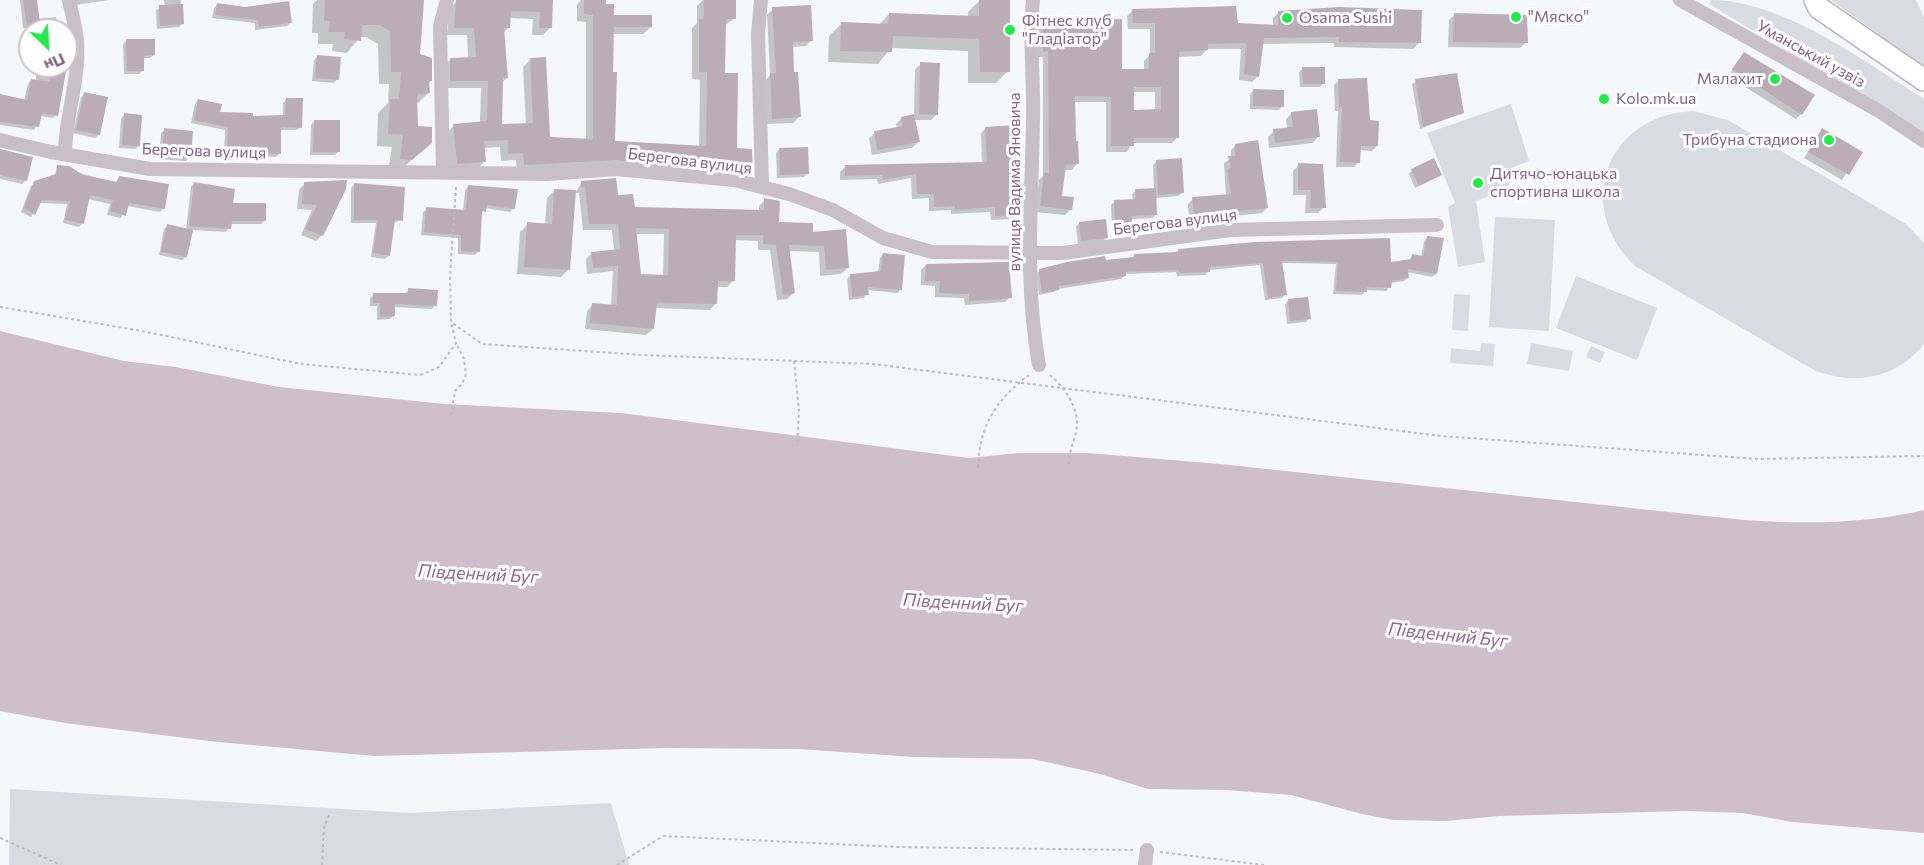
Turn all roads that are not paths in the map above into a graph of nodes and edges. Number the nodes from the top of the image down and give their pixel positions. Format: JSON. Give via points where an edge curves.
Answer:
{"nodes":[{"id":1,"x":69,"y":0,"type":"edge"},
{"id":2,"x":447,"y":0,"type":"edge"},
{"id":3,"x":761,"y":0,"type":"edge"},
{"id":4,"x":1033,"y":0,"type":"edge"},
{"id":5,"x":1680,"y":0,"type":"edge"},
{"id":6,"x":1815,"y":0,"type":"edge"},
{"id":7,"x":1924,"y":80,"type":"edge"},
{"id":8,"x":0,"y":140,"type":"edge"},
{"id":9,"x":1924,"y":141,"type":"edge"},
{"id":10,"x":65,"y":154,"type":"junction"},
{"id":11,"x":443,"y":172,"type":"junction"},
{"id":12,"x":762,"y":187,"type":"junction"},
{"id":13,"x":1437,"y":225,"type":"dead end"},
{"id":14,"x":1031,"y":253,"type":"junction"},
{"id":15,"x":1038,"y":364,"type":"road end"},
{"id":16,"x":1147,"y":850,"type":"road end"},
{"id":17,"x":1145,"y":865,"type":"edge"}],
"edges":[{"from":1,"to":10,"type":"street","via":[[77,43]]},
{"from":2,"to":11,"type":"street","via":[[440,26]]},
{"from":3,"to":12,"type":"street","via":[[758,34]]},
{"from":4,"to":14,"type":"street","name":"вулиця Вадима Яновича"},
{"from":5,"to":9,"type":"street","name":"Уманський узвіз","via":[[1879,111]]},
{"from":6,"to":7,"type":"main road","via":[[1819,8]]},
{"from":8,"to":10,"type":"street","name":"Берегова вулиця"},
{"from":10,"to":11,"type":"street","name":"Берегова вулиця","via":[[150,169]]},
{"from":11,"to":12,"type":"street","name":"Берегова вулиця","via":[[547,174],[616,169],[734,180]]},
{"from":12,"to":14,"type":"street","name":"Берегова вулиця","via":[[833,210],[883,238],[932,252]]},
{"from":13,"to":14,"type":"street","name":"Берегова вулиця","via":[[1230,230],[1064,253]]},
{"from":14,"to":15,"type":"street","name":"вулиця Вадима Яновича"},
{"from":16,"to":17,"type":"street"}]}
